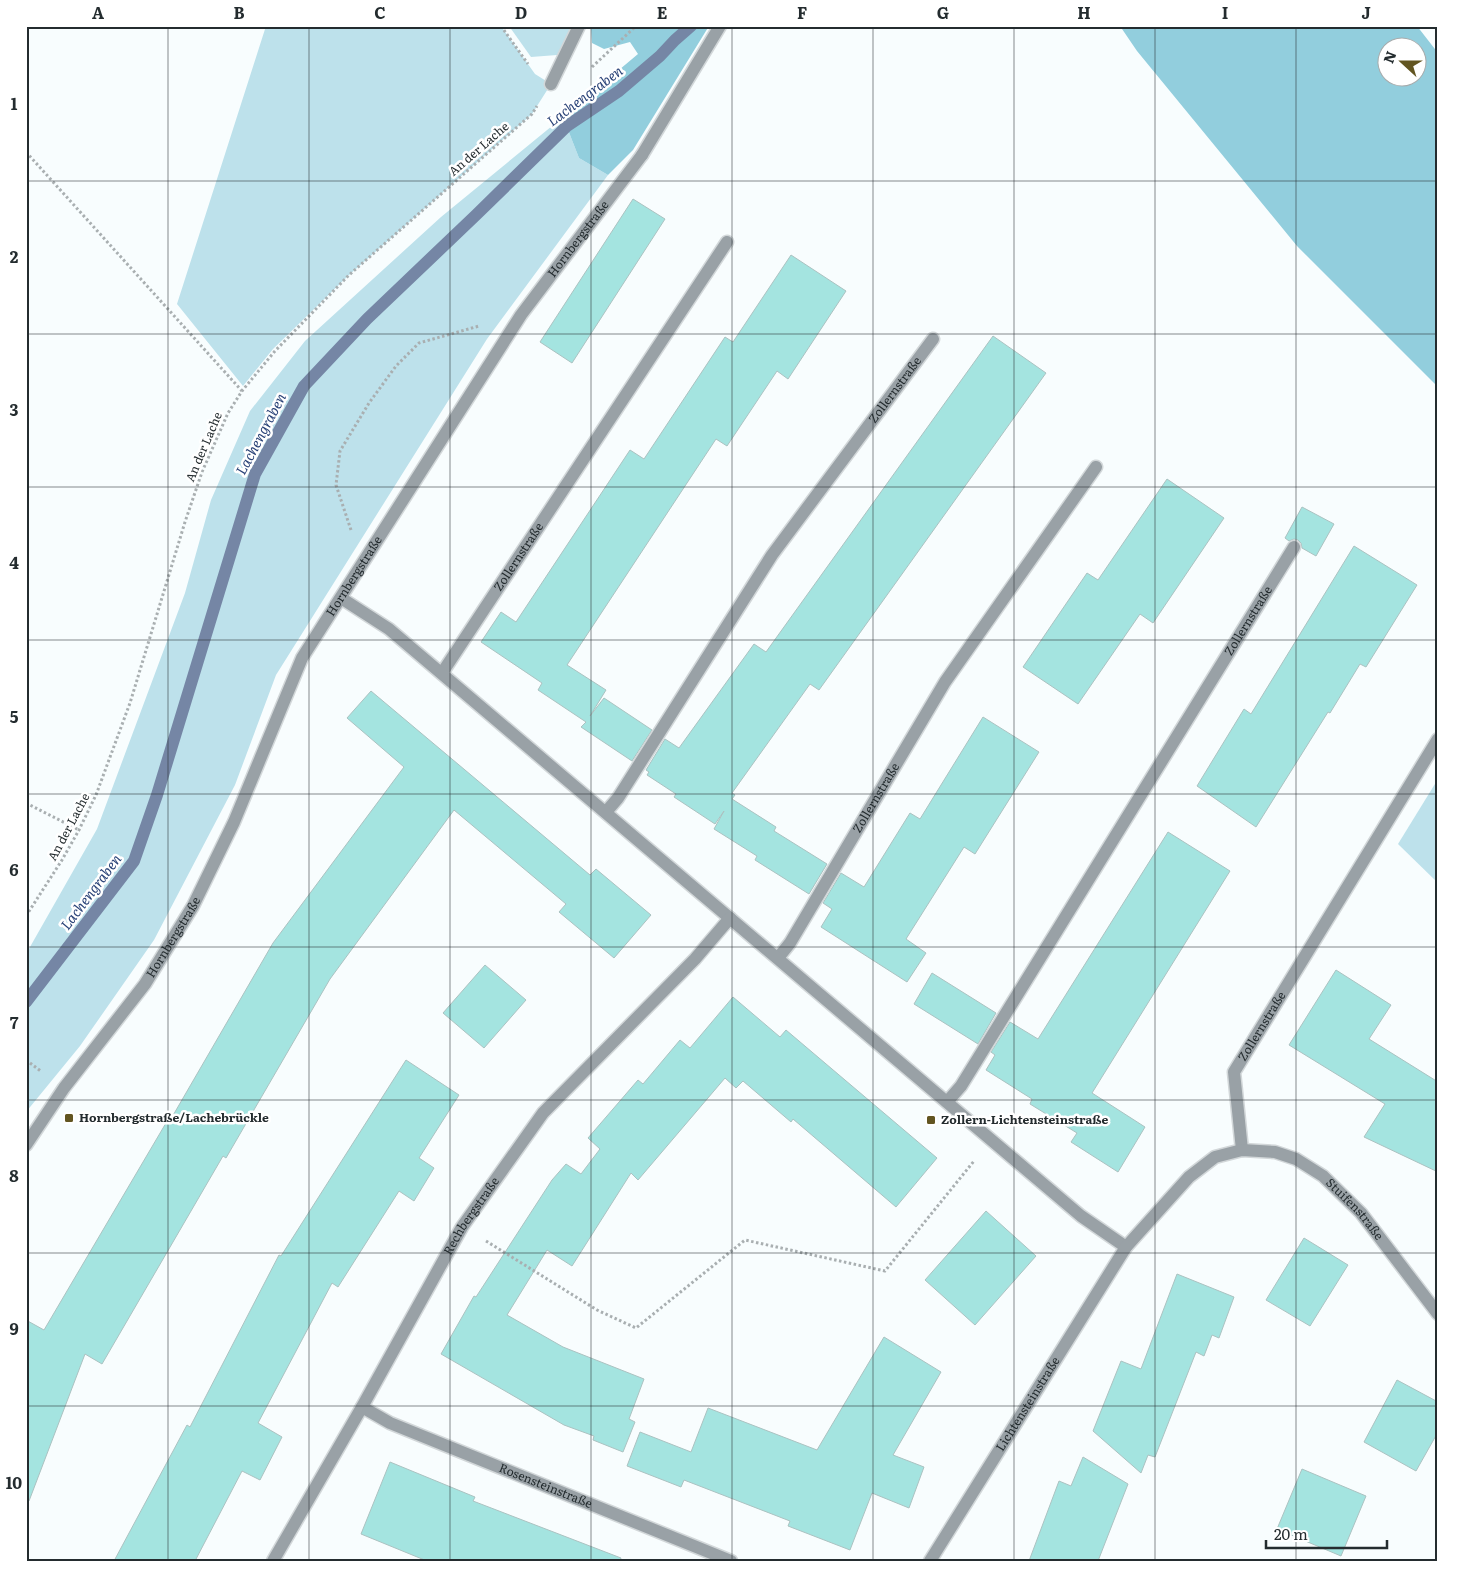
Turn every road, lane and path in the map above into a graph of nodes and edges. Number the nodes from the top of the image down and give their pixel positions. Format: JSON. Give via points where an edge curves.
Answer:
{"nodes":[{"id":1,"x":501,"y":26,"type":"edge"},
{"id":2,"x":579,"y":26,"type":"edge"},
{"id":3,"x":636,"y":26,"type":"edge"},
{"id":4,"x":720,"y":26,"type":"edge"},
{"id":5,"x":551,"y":84,"type":"junction"},
{"id":6,"x":26,"y":152,"type":"edge"},
{"id":7,"x":727,"y":242,"type":"dead end"},
{"id":8,"x":521,"y":315,"type":"junction"},
{"id":9,"x":933,"y":339,"type":"dead end"},
{"id":10,"x":242,"y":391,"type":"junction"},
{"id":11,"x":1096,"y":467,"type":"dead end"},
{"id":12,"x":1294,"y":547,"type":"dead end"},
{"id":13,"x":363,"y":564,"type":"junction"},
{"id":14,"x":341,"y":598,"type":"junction"},
{"id":15,"x":442,"y":673,"type":"junction"},
{"id":16,"x":1438,"y":739,"type":"edge"},
{"id":17,"x":26,"y":803,"type":"edge"},
{"id":18,"x":606,"y":812,"type":"junction"},
{"id":19,"x":79,"y":830,"type":"junction"},
{"id":20,"x":26,"y":916,"type":"edge"},
{"id":21,"x":730,"y":918,"type":"junction"},
{"id":22,"x":778,"y":958,"type":"junction"},
{"id":23,"x":947,"y":1102,"type":"junction"},
{"id":24,"x":991,"y":1139,"type":"junction"},
{"id":25,"x":26,"y":1146,"type":"edge"},
{"id":26,"x":1242,"y":1150,"type":"junction"},
{"id":27,"x":462,"y":1227,"type":"junction"},
{"id":28,"x":1126,"y":1247,"type":"junction"},
{"id":29,"x":1438,"y":1314,"type":"edge"},
{"id":30,"x":362,"y":1407,"type":"junction"},
{"id":31,"x":273,"y":1561,"type":"edge"},
{"id":32,"x":732,"y":1561,"type":"edge"},
{"id":33,"x":930,"y":1561,"type":"edge"}],
"edges":[{"from":1,"to":5,"type":"path","via":[[535,74]]},
{"from":2,"to":5,"type":"street"},
{"from":3,"to":5,"type":"path","via":[[584,74],[568,83]]},
{"from":4,"to":8,"type":"street","name":"Hornbergstraße","via":[[642,156]]},
{"from":5,"to":10,"type":"path","name":"An der Lache","via":[[532,114],[349,275],[275,351]]},
{"from":6,"to":10,"type":"path"},
{"from":7,"to":15,"type":"street","name":"Zollernstraße"},
{"from":8,"to":13,"type":"street","name":"Hornbergstraße"},
{"from":8,"to":13,"type":"path","via":[[419,343],[396,366],[368,403],[340,451],[336,485]]},
{"from":9,"to":18,"type":"street","name":"Zollernstraße","via":[[772,555]]},
{"from":10,"to":19,"type":"path","name":"An der Lache","via":[[228,412],[202,472],[130,703],[96,795]]},
{"from":11,"to":22,"type":"street","name":"Zollernstraße","via":[[945,682],[790,943]]},
{"from":12,"to":23,"type":"street","name":"Zollernstraße","via":[[961,1086]]},
{"from":13,"to":14,"type":"street","name":"Hornbergstraße"},
{"from":14,"to":15,"type":"street","via":[[389,628]]},
{"from":14,"to":25,"type":"street","name":"Hornbergstraße","via":[[302,658],[234,822],[193,906],[146,984],[64,1088]]},
{"from":15,"to":18,"type":"street"},
{"from":16,"to":26,"type":"street","name":"Zollernstraße","via":[[1234,1072]]},
{"from":17,"to":19,"type":"path"},
{"from":18,"to":21,"type":"street"},
{"from":19,"to":20,"type":"path","name":"An der Lache"},
{"from":21,"to":22,"type":"street"},
{"from":21,"to":27,"type":"street","name":"Rechbergstraße","via":[[696,959],[543,1113]]},
{"from":22,"to":23,"type":"street"},
{"from":23,"to":24,"type":"street"},
{"from":24,"to":27,"type":"path","via":[[885,1271],[745,1240],[636,1328],[597,1310]]},
{"from":24,"to":28,"type":"street","via":[[1081,1216]]},
{"from":26,"to":28,"type":"street","via":[[1215,1157],[1189,1177]]},
{"from":26,"to":29,"type":"street","name":"Stuifenstraße","via":[[1275,1152],[1296,1159],[1323,1176],[1361,1213]]},
{"from":27,"to":30,"type":"street","name":"Rechbergstraße"},
{"from":28,"to":33,"type":"street","name":"Lichtensteinstraße"},
{"from":30,"to":31,"type":"street","name":"Rechbergstraße"},
{"from":30,"to":32,"type":"street","name":"Rosensteinstraße","via":[[390,1423]]}]}
